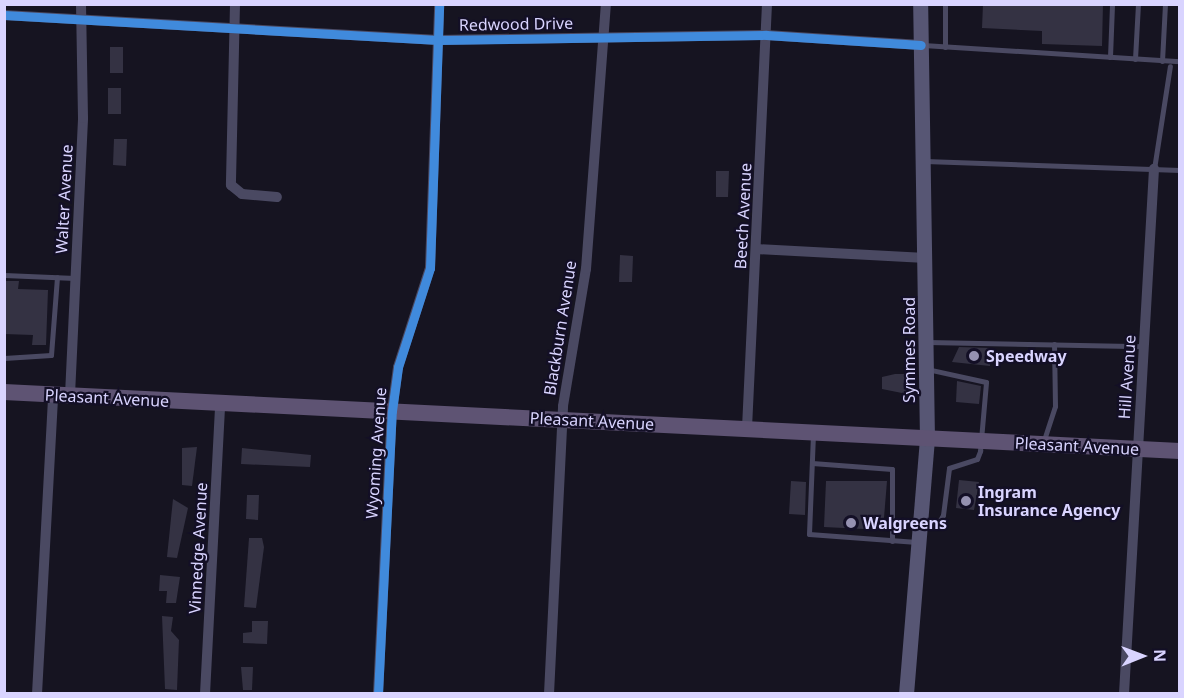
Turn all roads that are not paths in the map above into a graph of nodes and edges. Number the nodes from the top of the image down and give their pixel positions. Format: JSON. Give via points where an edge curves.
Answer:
{"nodes":[{"id":1,"x":81,"y":4,"type":"edge"},
{"id":2,"x":235,"y":4,"type":"edge"},
{"id":3,"x":439,"y":4,"type":"edge"},
{"id":4,"x":606,"y":4,"type":"edge"},
{"id":5,"x":767,"y":4,"type":"edge"},
{"id":6,"x":921,"y":4,"type":"edge"},
{"id":7,"x":945,"y":4,"type":"edge"},
{"id":8,"x":1112,"y":4,"type":"edge"},
{"id":9,"x":1138,"y":4,"type":"edge"},
{"id":10,"x":1165,"y":4,"type":"edge"},
{"id":11,"x":4,"y":15,"type":"edge"},
{"id":12,"x":81,"y":21,"type":"junction"},
{"id":13,"x":234,"y":31,"type":"junction"},
{"id":14,"x":766,"y":34,"type":"junction"},
{"id":15,"x":605,"y":38,"type":"junction"},
{"id":16,"x":438,"y":40,"type":"junction"},
{"id":17,"x":921,"y":45,"type":"junction"},
{"id":18,"x":945,"y":47,"type":"junction"},
{"id":19,"x":1110,"y":57,"type":"junction"},
{"id":20,"x":1135,"y":59,"type":"junction"},
{"id":21,"x":1162,"y":61,"type":"junction"},
{"id":22,"x":1179,"y":61,"type":"edge"},
{"id":23,"x":1170,"y":66,"type":"dead end"},
{"id":24,"x":923,"y":161,"type":"junction"},
{"id":25,"x":1154,"y":170,"type":"junction"},
{"id":26,"x":1179,"y":170,"type":"edge"},
{"id":27,"x":277,"y":197,"type":"dead end"},
{"id":28,"x":756,"y":249,"type":"junction"},
{"id":29,"x":926,"y":258,"type":"junction"},
{"id":30,"x":4,"y":275,"type":"edge"},
{"id":31,"x":57,"y":277,"type":"junction"},
{"id":32,"x":75,"y":278,"type":"junction"},
{"id":33,"x":927,"y":342,"type":"junction"},
{"id":34,"x":1054,"y":344,"type":"junction"},
{"id":35,"x":1144,"y":346,"type":"junction"},
{"id":36,"x":4,"y":358,"type":"edge"},
{"id":37,"x":927,"y":369,"type":"junction"},
{"id":38,"x":4,"y":392,"type":"edge"},
{"id":39,"x":53,"y":395,"type":"junction"},
{"id":40,"x":70,"y":395,"type":"junction"},
{"id":41,"x":220,"y":404,"type":"junction"},
{"id":42,"x":392,"y":411,"type":"junction"},
{"id":43,"x":563,"y":420,"type":"junction"},
{"id":44,"x":747,"y":428,"type":"junction"},
{"id":45,"x":813,"y":432,"type":"junction"},
{"id":46,"x":927,"y":439,"type":"junction"},
{"id":47,"x":981,"y":441,"type":"junction"},
{"id":48,"x":1042,"y":444,"type":"junction"},
{"id":49,"x":1137,"y":449,"type":"junction"},
{"id":50,"x":1179,"y":451,"type":"edge"},
{"id":51,"x":812,"y":463,"type":"junction"},
{"id":52,"x":920,"y":524,"type":"junction"},
{"id":53,"x":892,"y":541,"type":"junction"},
{"id":54,"x":919,"y":542,"type":"junction"},
{"id":55,"x":37,"y":693,"type":"edge"},
{"id":56,"x":205,"y":693,"type":"edge"},
{"id":57,"x":378,"y":693,"type":"edge"},
{"id":58,"x":549,"y":693,"type":"edge"},
{"id":59,"x":906,"y":693,"type":"edge"},
{"id":60,"x":1124,"y":693,"type":"edge"}],
"edges":[{"from":1,"to":12,"type":"street","name":"Walter Avenue"},
{"from":2,"to":13,"type":"street"},
{"from":3,"to":16,"type":"street","name":"Wyoming Avenue"},
{"from":4,"to":15,"type":"street","name":"Blackburn Avenue"},
{"from":5,"to":14,"type":"street","name":"Beech Avenue"},
{"from":6,"to":17,"type":"street","name":"Symmes Road"},
{"from":7,"to":18,"type":"lane"},
{"from":8,"to":19,"type":"lane"},
{"from":9,"to":20,"type":"lane"},
{"from":10,"to":21,"type":"lane"},
{"from":11,"to":12,"type":"street","name":"Redwood Drive"},
{"from":12,"to":13,"type":"street","name":"Redwood Drive"},
{"from":12,"to":32,"type":"street","name":"Walter Avenue"},
{"from":13,"to":16,"type":"street","name":"Redwood Drive"},
{"from":13,"to":27,"type":"street","via":[[231,185],[242,194]]},
{"from":14,"to":15,"type":"street","name":"Redwood Drive"},
{"from":14,"to":17,"type":"street","name":"Redwood Drive"},
{"from":14,"to":28,"type":"street","name":"Beech Avenue"},
{"from":15,"to":16,"type":"street","name":"Redwood Drive"},
{"from":15,"to":43,"type":"street","name":"Blackburn Avenue","via":[[586,269]]},
{"from":16,"to":42,"type":"street","name":"Wyoming Avenue","via":[[430,268],[398,367]]},
{"from":17,"to":18,"type":"lane"},
{"from":17,"to":24,"type":"street","name":"Symmes Road"},
{"from":18,"to":19,"type":"lane"},
{"from":19,"to":20,"type":"lane"},
{"from":20,"to":21,"type":"lane"},
{"from":21,"to":22,"type":"lane"},
{"from":23,"to":25,"type":"lane"},
{"from":24,"to":25,"type":"lane"},
{"from":24,"to":29,"type":"street","name":"Symmes Road"},
{"from":25,"to":26,"type":"lane"},
{"from":25,"to":35,"type":"street","name":"Hill Avenue"},
{"from":28,"to":29,"type":"street"},
{"from":28,"to":44,"type":"street","name":"Beech Avenue"},
{"from":29,"to":33,"type":"street","name":"Symmes Road"},
{"from":30,"to":31,"type":"lane"},
{"from":31,"to":32,"type":"lane"},
{"from":31,"to":36,"type":"lane","via":[[51,355]]},
{"from":32,"to":40,"type":"street","name":"Walter Avenue"},
{"from":33,"to":34,"type":"lane"},
{"from":33,"to":37,"type":"street","name":"Symmes Road"},
{"from":34,"to":35,"type":"lane"},
{"from":34,"to":48,"type":"lane","via":[[1055,406]]},
{"from":35,"to":49,"type":"street","name":"Hill Avenue"},
{"from":37,"to":46,"type":"street","name":"Symmes Road"},
{"from":37,"to":47,"type":"lane","via":[[986,382]]},
{"from":38,"to":39,"type":"main road","name":"Pleasant Avenue"},
{"from":39,"to":40,"type":"main road","name":"Pleasant Avenue"},
{"from":39,"to":55,"type":"street"},
{"from":40,"to":41,"type":"main road","name":"Pleasant Avenue"},
{"from":41,"to":42,"type":"main road","name":"Pleasant Avenue"},
{"from":41,"to":56,"type":"street","name":"Vinnedge Avenue"},
{"from":42,"to":43,"type":"main road","name":"Pleasant Avenue"},
{"from":42,"to":57,"type":"street","name":"Wyoming Avenue"},
{"from":43,"to":44,"type":"main road","name":"Pleasant Avenue"},
{"from":43,"to":58,"type":"street","name":"Blackburn Avenue"},
{"from":44,"to":45,"type":"main road","name":"Pleasant Avenue"},
{"from":45,"to":46,"type":"main road","name":"Pleasant Avenue"},
{"from":45,"to":51,"type":"lane"},
{"from":46,"to":47,"type":"main road","name":"Pleasant Avenue"},
{"from":46,"to":52,"type":"street","name":"Symmes Road"},
{"from":47,"to":48,"type":"main road","name":"Pleasant Avenue"},
{"from":47,"to":52,"type":"lane","via":[[977,459],[948,468],[939,522]]},
{"from":48,"to":49,"type":"main road","name":"Pleasant Avenue"},
{"from":49,"to":50,"type":"main road","name":"Pleasant Avenue"},
{"from":49,"to":60,"type":"street","name":"Hill Avenue"},
{"from":51,"to":53,"type":"lane","via":[[892,469]]},
{"from":51,"to":53,"type":"lane","via":[[809,534]]},
{"from":52,"to":54,"type":"street","name":"Symmes Road"},
{"from":53,"to":54,"type":"lane"},
{"from":54,"to":59,"type":"street","name":"Symmes Road"}]}
